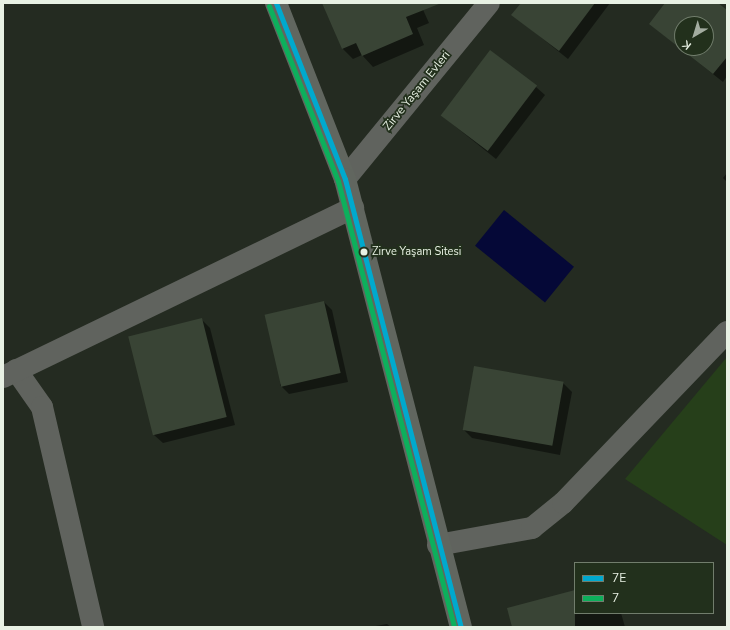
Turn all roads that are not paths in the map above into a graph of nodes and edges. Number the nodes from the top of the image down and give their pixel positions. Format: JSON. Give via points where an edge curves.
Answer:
{"nodes":[{"id":1,"x":276,"y":3,"type":"edge"},
{"id":2,"x":489,"y":3,"type":"edge"},
{"id":3,"x":345,"y":180,"type":"junction"},
{"id":4,"x":353,"y":208,"type":"junction"},
{"id":5,"x":727,"y":332,"type":"edge"},
{"id":6,"x":10,"y":374,"type":"edge"},
{"id":7,"x":438,"y":545,"type":"junction"},
{"id":8,"x":94,"y":627,"type":"edge"},
{"id":9,"x":461,"y":627,"type":"edge"}],
"edges":[{"from":1,"to":3,"type":"main road"},
{"from":2,"to":3,"type":"street","name":"Zirve Yaşam Evleri"},
{"from":3,"to":4,"type":"main road"},
{"from":4,"to":6,"type":"street"},
{"from":4,"to":7,"type":"main road"},
{"from":5,"to":7,"type":"street","via":[[564,503],[532,528]]},
{"from":6,"to":8,"type":"street","via":[[42,407]]},
{"from":7,"to":9,"type":"main road"}]}
